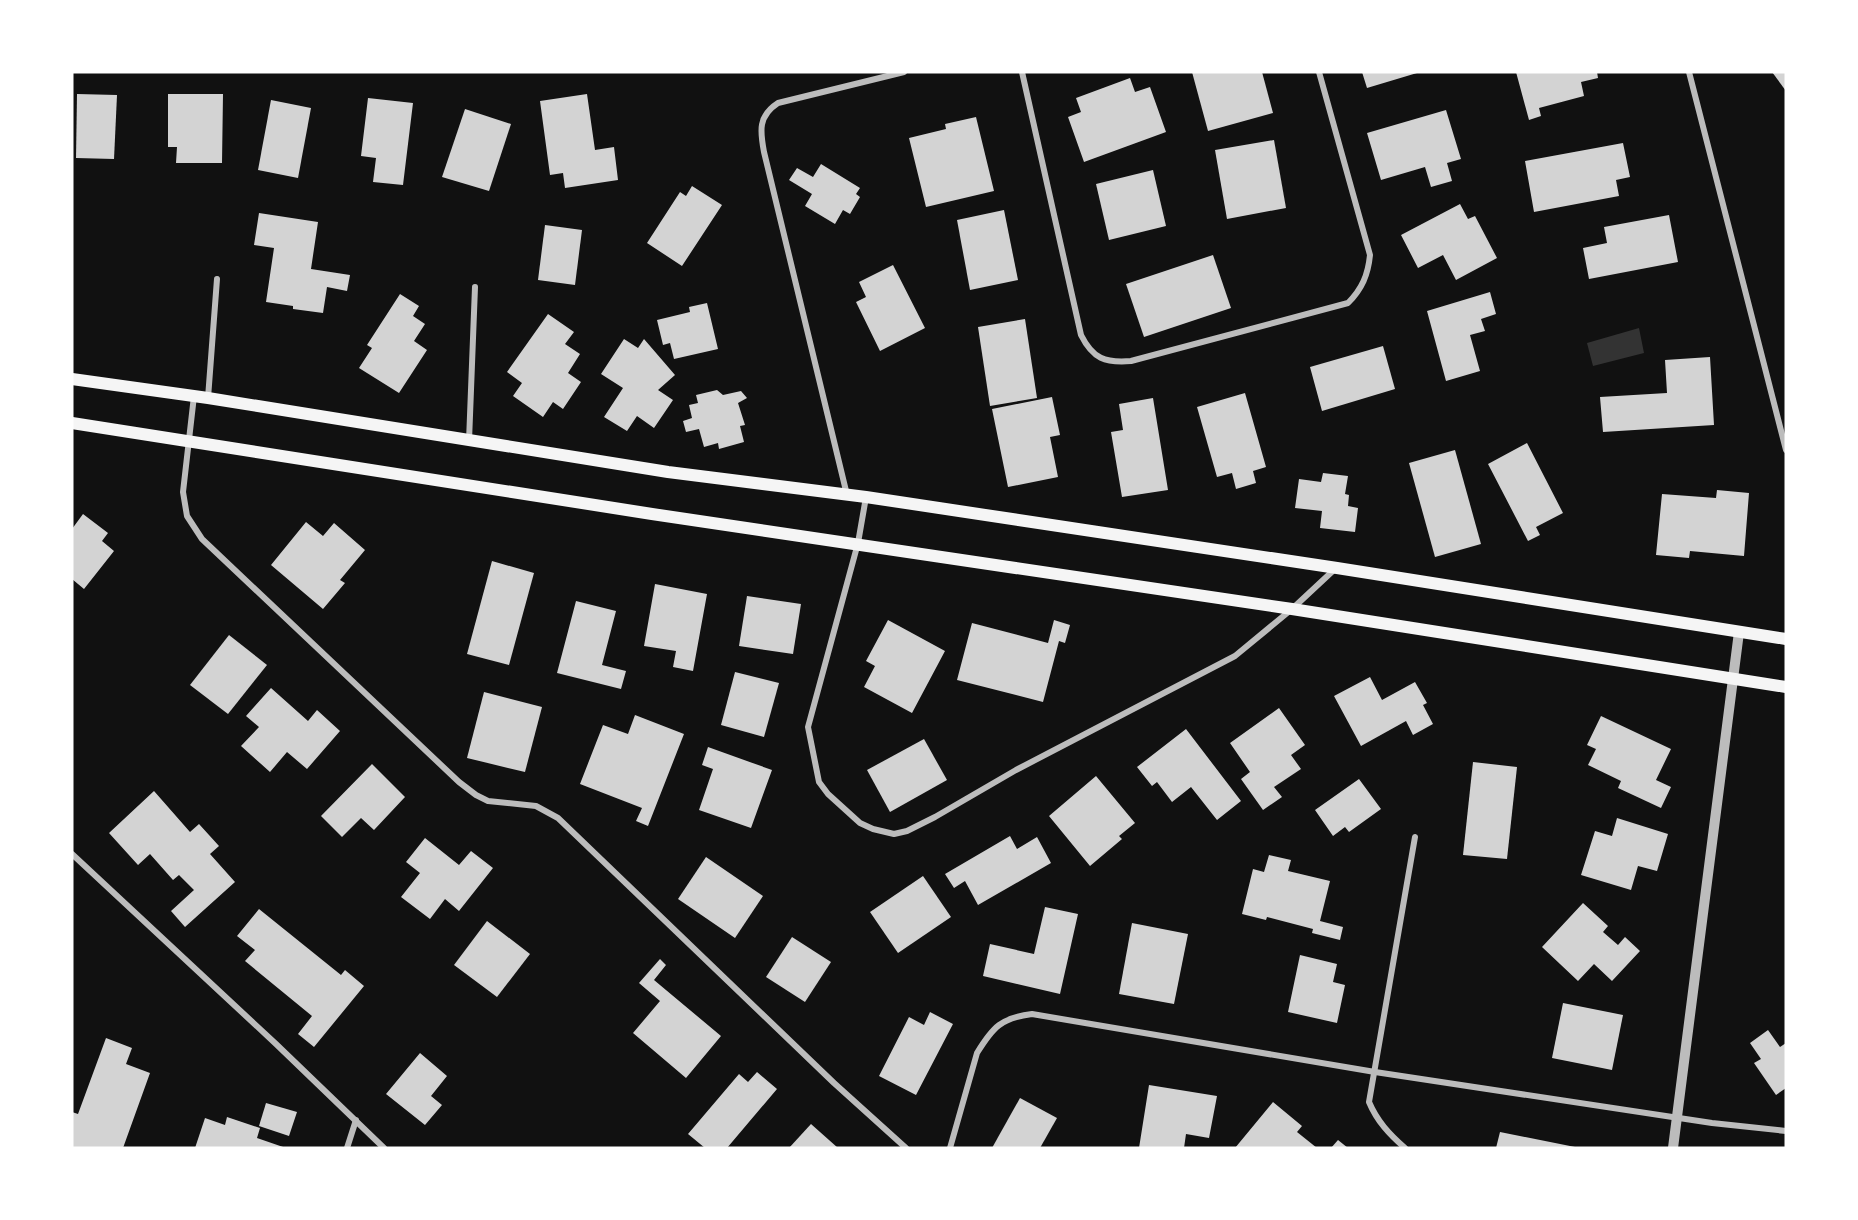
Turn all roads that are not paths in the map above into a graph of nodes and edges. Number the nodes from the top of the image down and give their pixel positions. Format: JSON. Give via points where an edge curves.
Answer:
{"nodes":[{"id":1,"x":904,"y":72,"type":"edge"},
{"id":2,"x":1022,"y":72,"type":"edge"},
{"id":3,"x":1319,"y":72,"type":"edge"},
{"id":4,"x":1689,"y":72,"type":"edge"},
{"id":5,"x":218,"y":279,"type":"dead end"},
{"id":6,"x":476,"y":287,"type":"dead end"},
{"id":7,"x":72,"y":379,"type":"edge"},
{"id":8,"x":194,"y":396,"type":"junction"},
{"id":9,"x":208,"y":398,"type":"junction"},
{"id":10,"x":72,"y":423,"type":"edge"},
{"id":11,"x":189,"y":441,"type":"junction"},
{"id":12,"x":469,"y":441,"type":"junction"},
{"id":13,"x":1786,"y":450,"type":"edge"},
{"id":14,"x":847,"y":495,"type":"junction"},
{"id":15,"x":866,"y":497,"type":"junction"},
{"id":16,"x":858,"y":543,"type":"junction"},
{"id":17,"x":1337,"y":568,"type":"junction"},
{"id":18,"x":1292,"y":609,"type":"junction"},
{"id":19,"x":1740,"y":632,"type":"junction"},
{"id":20,"x":1786,"y":639,"type":"edge"},
{"id":21,"x":1733,"y":680,"type":"junction"},
{"id":22,"x":1786,"y":687,"type":"edge"},
{"id":23,"x":1415,"y":837,"type":"dead end"},
{"id":24,"x":72,"y":854,"type":"edge"},
{"id":25,"x":1375,"y":1072,"type":"junction"},
{"id":26,"x":1678,"y":1116,"type":"junction"},
{"id":27,"x":356,"y":1120,"type":"junction"},
{"id":28,"x":1786,"y":1131,"type":"edge"},
{"id":29,"x":347,"y":1148,"type":"edge"},
{"id":30,"x":384,"y":1148,"type":"edge"},
{"id":31,"x":906,"y":1148,"type":"edge"},
{"id":32,"x":950,"y":1148,"type":"edge"},
{"id":33,"x":1404,"y":1148,"type":"edge"},
{"id":34,"x":1673,"y":1148,"type":"edge"}],
"edges":[{"from":1,"to":14,"type":"street","via":[[778,103],[770,109],[762,126],[764,152]]},
{"from":2,"to":3,"type":"street","via":[[1081,335],[1087,347],[1110,361],[1131,361],[1348,303],[1361,288],[1370,255]]},
{"from":4,"to":13,"type":"street"},
{"from":5,"to":9,"type":"street"},
{"from":6,"to":12,"type":"street"},
{"from":7,"to":8,"type":"main road"},
{"from":8,"to":9,"type":"main road"},
{"from":8,"to":11,"type":"street"},
{"from":9,"to":12,"type":"main road"},
{"from":10,"to":11,"type":"main road"},
{"from":11,"to":16,"type":"main road"},
{"from":11,"to":31,"type":"street","via":[[184,505],[202,539],[459,782],[488,801],[536,806],[558,818]]},
{"from":12,"to":14,"type":"main road"},
{"from":14,"to":15,"type":"main road"},
{"from":15,"to":16,"type":"street"},
{"from":15,"to":17,"type":"main road"},
{"from":16,"to":18,"type":"main road"},
{"from":16,"to":18,"type":"street","via":[[808,727],[819,782],[828,794],[860,823],[894,834],[935,817],[1016,770],[1235,656]]},
{"from":17,"to":18,"type":"street"},
{"from":17,"to":19,"type":"main road"},
{"from":18,"to":21,"type":"main road"},
{"from":19,"to":20,"type":"main road"},
{"from":19,"to":21,"type":"street"},
{"from":21,"to":22,"type":"main road"},
{"from":21,"to":26,"type":"street"},
{"from":23,"to":25,"type":"street"},
{"from":24,"to":27,"type":"street"},
{"from":25,"to":26,"type":"street"},
{"from":25,"to":32,"type":"street","via":[[1032,1014],[1015,1016],[995,1027],[977,1053]]},
{"from":25,"to":33,"type":"street","via":[[1369,1102],[1383,1127]]},
{"from":26,"to":28,"type":"street"},
{"from":26,"to":34,"type":"street"},
{"from":27,"to":29,"type":"street"},
{"from":27,"to":30,"type":"street"}]}
